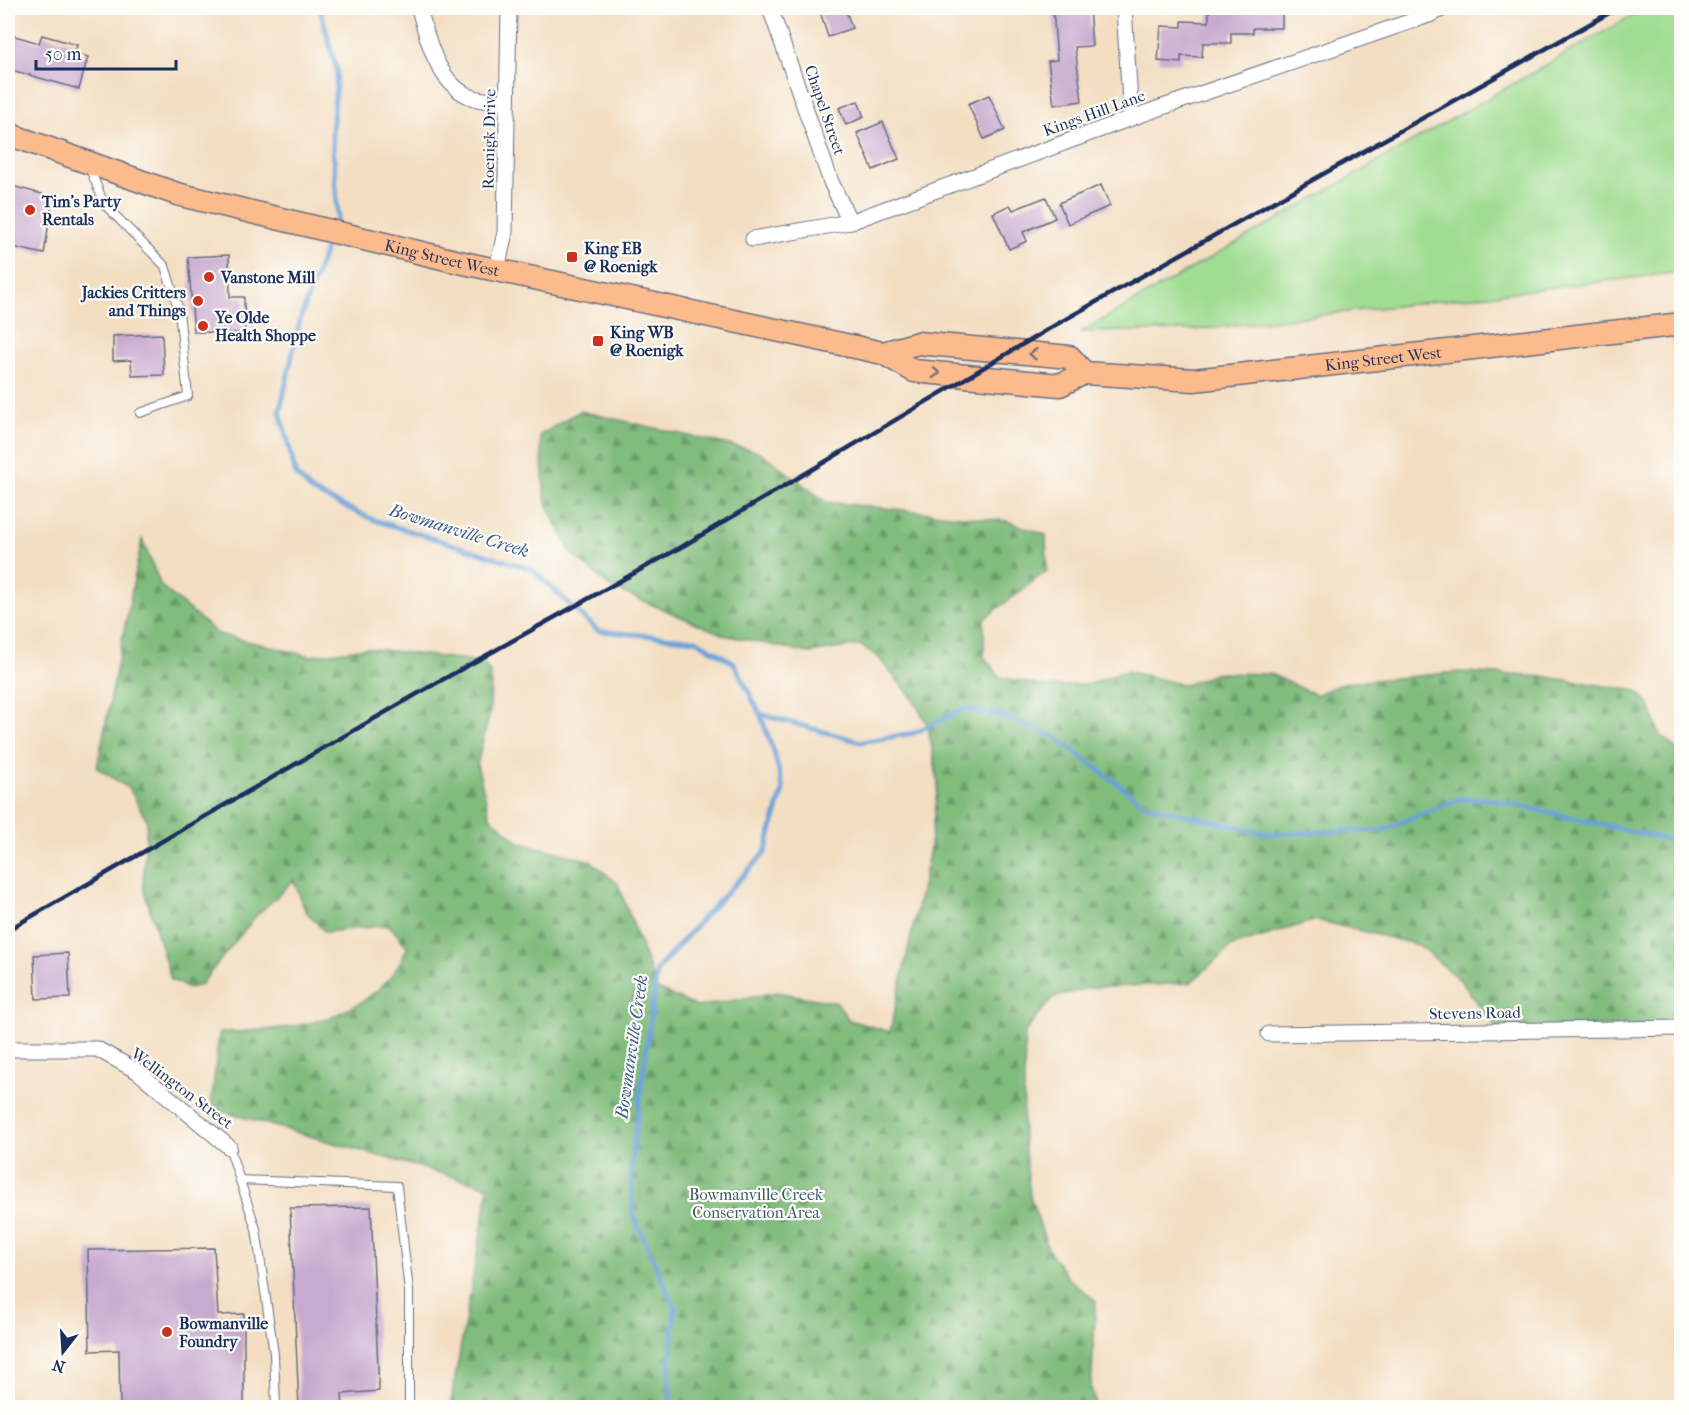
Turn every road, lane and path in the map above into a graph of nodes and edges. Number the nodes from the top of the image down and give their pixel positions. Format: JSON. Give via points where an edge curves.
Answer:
{"nodes":[{"id":1,"x":419,"y":8,"type":"edge"},
{"id":2,"x":509,"y":8,"type":"edge"},
{"id":3,"x":770,"y":8,"type":"edge"},
{"id":4,"x":1124,"y":8,"type":"edge"},
{"id":5,"x":1444,"y":8,"type":"edge"},
{"id":6,"x":507,"y":102,"type":"junction"},
{"id":7,"x":1131,"y":118,"type":"junction"},
{"id":8,"x":8,"y":134,"type":"edge"},
{"id":9,"x":88,"y":164,"type":"junction"},
{"id":10,"x":850,"y":222,"type":"junction"},
{"id":11,"x":753,"y":239,"type":"dead end"},
{"id":12,"x":497,"y":270,"type":"junction"},
{"id":13,"x":1682,"y":324,"type":"edge"},
{"id":14,"x":140,"y":413,"type":"dead end"},
{"id":15,"x":1682,"y":1028,"type":"edge"},
{"id":16,"x":1269,"y":1034,"type":"dead end"},
{"id":17,"x":8,"y":1049,"type":"edge"},
{"id":18,"x":229,"y":1147,"type":"joint"},
{"id":19,"x":240,"y":1180,"type":"junction"},
{"id":20,"x":276,"y":1407,"type":"edge"},
{"id":21,"x":409,"y":1407,"type":"edge"}],
"edges":[{"from":1,"to":6,"type":"street","via":[[439,66],[453,84],[472,98]]},
{"from":2,"to":6,"type":"street","name":"Roenigk Drive"},
{"from":3,"to":10,"type":"street","name":"Chapel Street","via":[[831,182]]},
{"from":4,"to":7,"type":"street"},
{"from":5,"to":7,"type":"street","name":"Kings Hill Lane"},
{"from":6,"to":12,"type":"street","name":"Roenigk Drive","via":[[505,232]]},
{"from":7,"to":10,"type":"street","name":"Kings Hill Lane"},
{"from":8,"to":9,"type":"main road","name":"King Street West"},
{"from":9,"to":12,"type":"main road","name":"King Street West","via":[[177,194]]},
{"from":9,"to":14,"type":"lane","via":[[104,204],[165,266],[179,311],[188,396]]},
{"from":10,"to":11,"type":"street","name":"Kings Hill Lane"},
{"from":12,"to":13,"type":"main road","name":"King Street West","via":[[883,353],[914,371],[1060,385],[1084,373],[1194,380]]},
{"from":15,"to":16,"type":"street","name":"Stevens Road"},
{"from":17,"to":18,"type":"street","name":"Wellington Street","via":[[97,1049],[136,1071]]},
{"from":18,"to":19,"type":"lane"},
{"from":19,"to":20,"type":"lane","via":[[256,1229],[274,1354]]},
{"from":19,"to":21,"type":"lane","via":[[397,1186],[409,1291]]}]}
